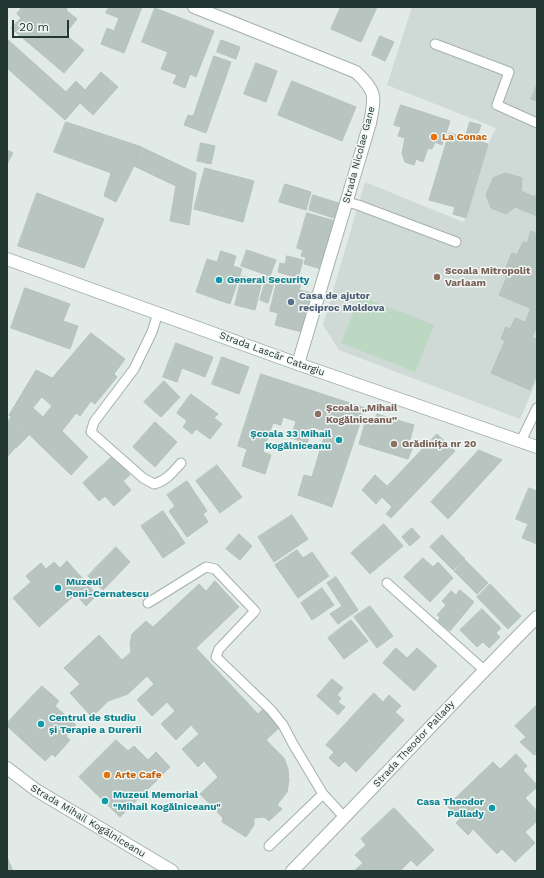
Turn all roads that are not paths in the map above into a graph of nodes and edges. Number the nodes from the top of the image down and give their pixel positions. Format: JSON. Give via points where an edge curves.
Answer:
{"nodes":[{"id":1,"x":194,"y":7,"type":"edge"},
{"id":2,"x":435,"y":44,"type":"dead end"},
{"id":3,"x":537,"y":123,"type":"edge"},
{"id":4,"x":347,"y":202,"type":"junction"},
{"id":5,"x":456,"y":242,"type":"dead end"},
{"id":6,"x":7,"y":260,"type":"edge"},
{"id":7,"x":158,"y":312,"type":"junction"},
{"id":8,"x":298,"y":364,"type":"junction"},
{"id":9,"x":537,"y":408,"type":"edge"},
{"id":10,"x":521,"y":441,"type":"junction"},
{"id":11,"x":537,"y":447,"type":"edge"},
{"id":12,"x":182,"y":463,"type":"dead end"},
{"id":13,"x":387,"y":583,"type":"dead end"},
{"id":14,"x":148,"y":603,"type":"dead end"},
{"id":15,"x":537,"y":617,"type":"edge"},
{"id":16,"x":484,"y":670,"type":"junction"},
{"id":17,"x":7,"y":768,"type":"edge"},
{"id":18,"x":323,"y":794,"type":"junction"},
{"id":19,"x":344,"y":818,"type":"junction"},
{"id":20,"x":269,"y":846,"type":"dead end"},
{"id":21,"x":172,"y":871,"type":"edge"},
{"id":22,"x":292,"y":871,"type":"edge"}],
"edges":[{"from":1,"to":4,"type":"street","name":"Strada Nicolae Gane","via":[[356,72],[368,84],[374,100],[370,123]]},
{"from":2,"to":3,"type":"lane","via":[[509,72],[497,105]]},
{"from":4,"to":5,"type":"lane"},
{"from":4,"to":8,"type":"street","name":"Strada Nicolae Gane"},
{"from":6,"to":7,"type":"street","name":"Strada Lascăr Catargiu"},
{"from":7,"to":8,"type":"street","name":"Strada Lascăr Catargiu"},
{"from":7,"to":12,"type":"lane","via":[[152,332],[134,369],[94,422],[91,432],[142,478],[154,484],[167,478]]},
{"from":8,"to":10,"type":"street","name":"Strada Lascăr Catargiu"},
{"from":9,"to":10,"type":"lane"},
{"from":10,"to":11,"type":"street","name":"Strada Lascăr Catargiu"},
{"from":13,"to":16,"type":"lane"},
{"from":14,"to":18,"type":"lane","via":[[206,567],[216,569],[255,611],[219,649],[216,657],[283,725]]},
{"from":15,"to":16,"type":"street","name":"Strada Theodor Pallady"},
{"from":16,"to":19,"type":"street","name":"Strada Theodor Pallady"},
{"from":17,"to":21,"type":"street","name":"Strada Mihail Kogălniceanu","via":[[36,790]]},
{"from":18,"to":19,"type":"lane"},
{"from":18,"to":20,"type":"lane"},
{"from":19,"to":22,"type":"street","name":"Strada Theodor Pallady"}]}
